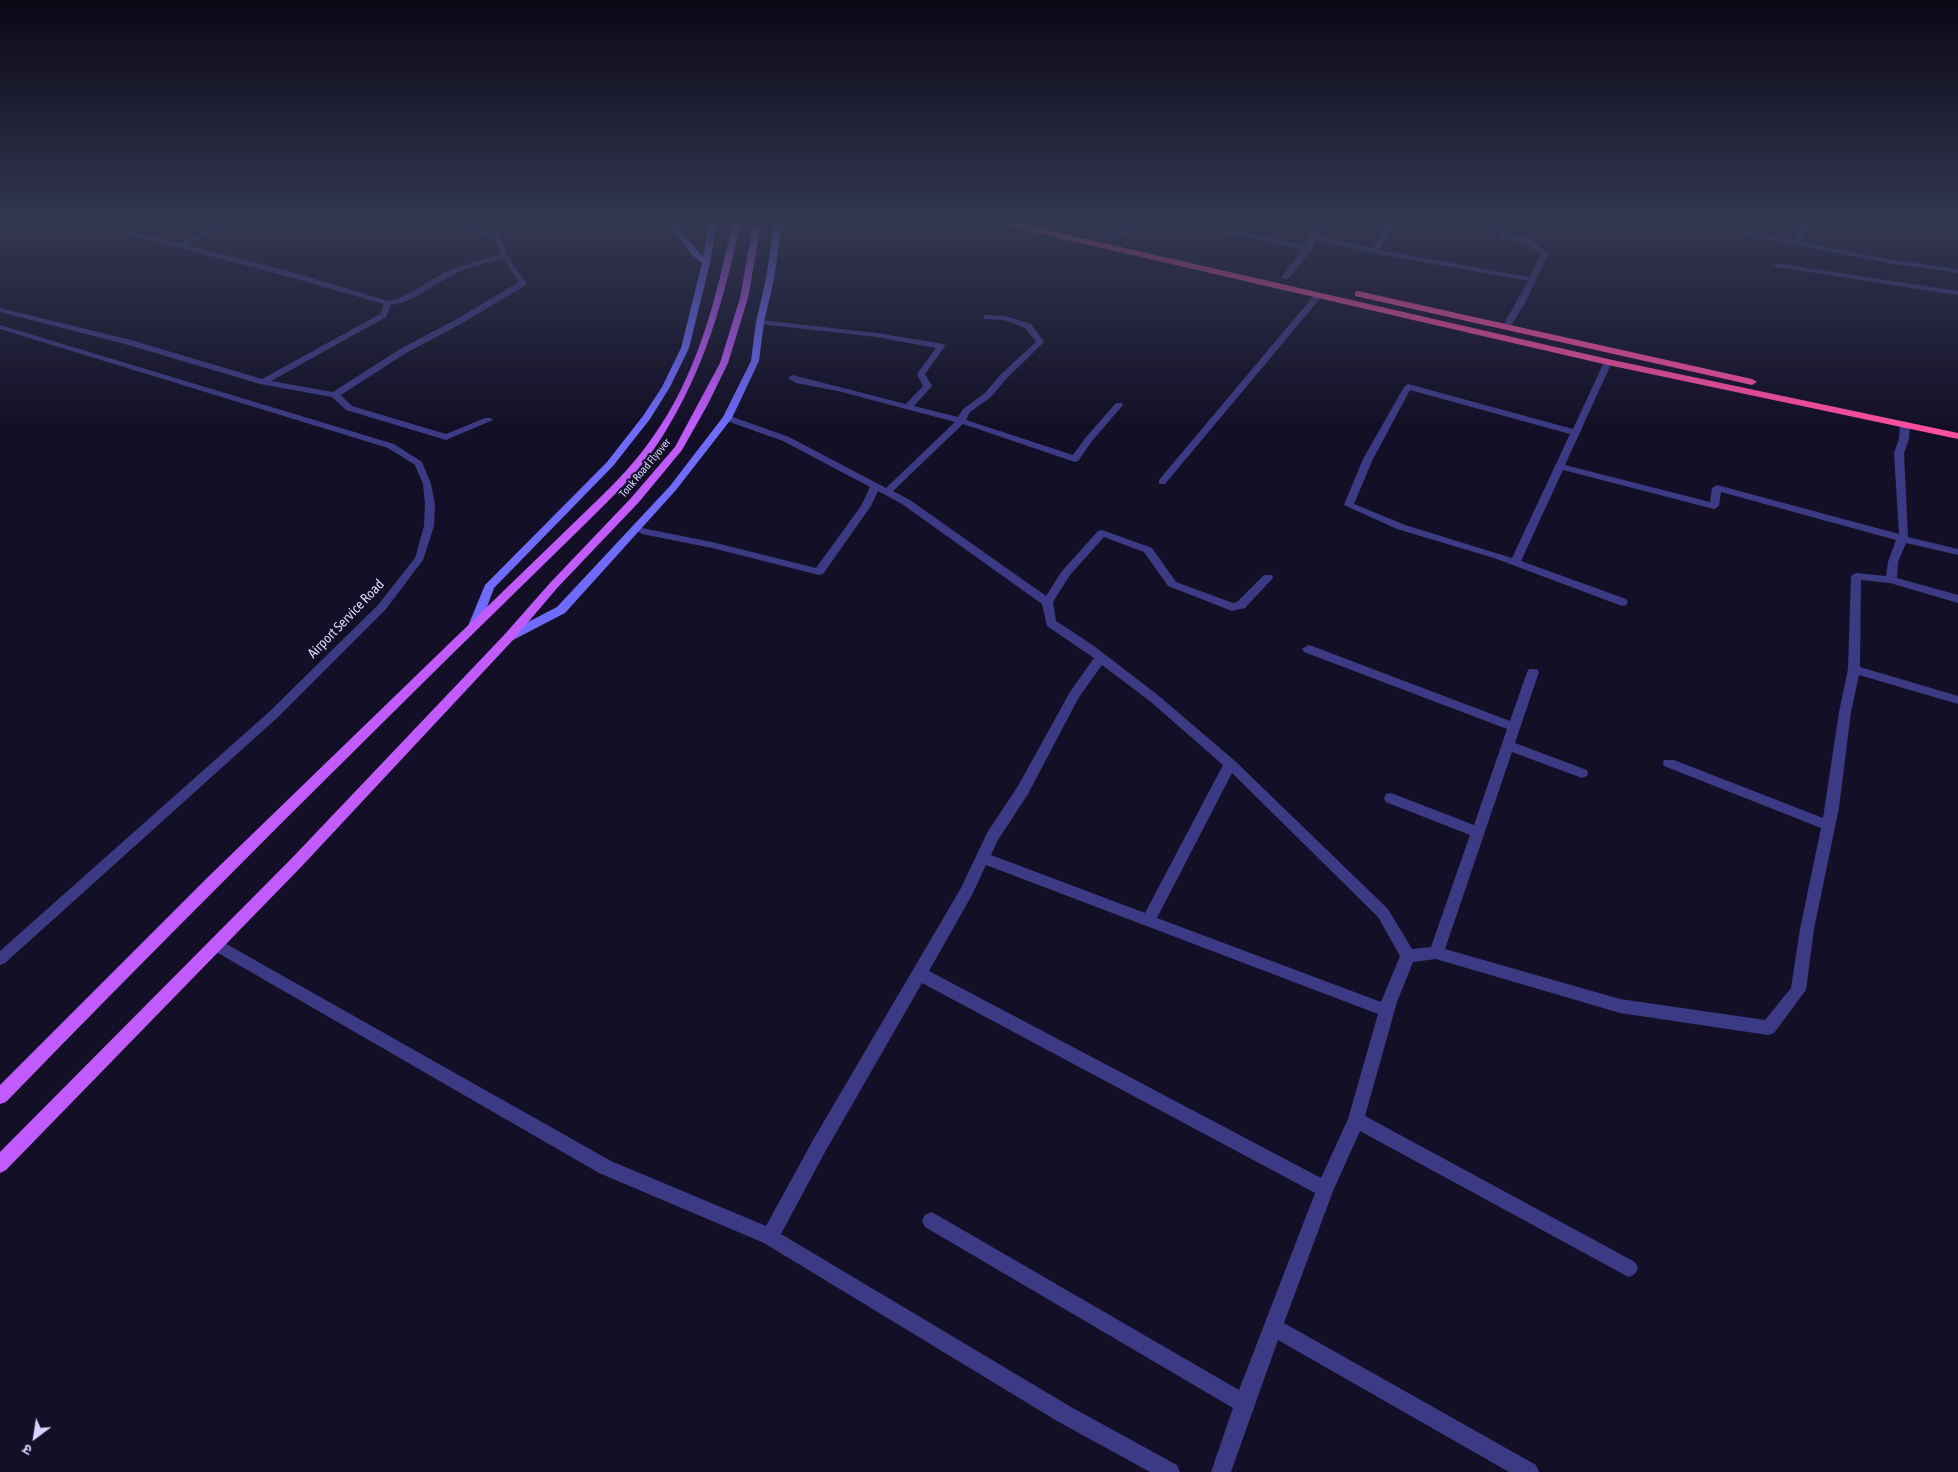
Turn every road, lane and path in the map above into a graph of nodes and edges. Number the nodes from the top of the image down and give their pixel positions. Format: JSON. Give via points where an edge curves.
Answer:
{"nodes":[{"id":1,"x":349,"y":293,"type":"edge"},
{"id":2,"x":416,"y":293,"type":"edge"},
{"id":3,"x":507,"y":293,"type":"edge"},
{"id":4,"x":699,"y":293,"type":"edge"},
{"id":5,"x":721,"y":293,"type":"edge"},
{"id":6,"x":745,"y":293,"type":"edge"},
{"id":7,"x":767,"y":293,"type":"edge"},
{"id":8,"x":1309,"y":293,"type":"edge"},
{"id":9,"x":1354,"y":293,"type":"edge"},
{"id":10,"x":1525,"y":293,"type":"edge"},
{"id":11,"x":1319,"y":295,"type":"junction"},
{"id":12,"x":388,"y":303,"type":"junction"},
{"id":13,"x":0,"y":310,"type":"edge"},
{"id":14,"x":987,"y":317,"type":"dead end"},
{"id":15,"x":760,"y":322,"type":"junction"},
{"id":16,"x":0,"y":327,"type":"edge"},
{"id":17,"x":1506,"y":327,"type":"junction"},
{"id":18,"x":1608,"y":362,"type":"junction"},
{"id":19,"x":792,"y":378,"type":"dead end"},
{"id":20,"x":263,"y":382,"type":"junction"},
{"id":21,"x":335,"y":395,"type":"junction"},
{"id":22,"x":1118,"y":406,"type":"dead end"},
{"id":23,"x":908,"y":407,"type":"junction"},
{"id":24,"x":727,"y":418,"type":"junction"},
{"id":25,"x":488,"y":420,"type":"dead end"},
{"id":26,"x":961,"y":422,"type":"junction"},
{"id":27,"x":1905,"y":424,"type":"junction"},
{"id":28,"x":1958,"y":427,"type":"edge"},
{"id":29,"x":1575,"y":432,"type":"junction"},
{"id":30,"x":1958,"y":436,"type":"edge"},
{"id":31,"x":1559,"y":466,"type":"junction"},
{"id":32,"x":1162,"y":482,"type":"dead end"},
{"id":33,"x":876,"y":486,"type":"junction"},
{"id":34,"x":887,"y":492,"type":"junction"},
{"id":35,"x":642,"y":531,"type":"dead end"},
{"id":36,"x":1902,"y":540,"type":"junction"},
{"id":37,"x":1958,"y":552,"type":"edge"},
{"id":38,"x":1516,"y":563,"type":"junction"},
{"id":39,"x":1268,"y":577,"type":"dead end"},
{"id":40,"x":1891,"y":580,"type":"junction"},
{"id":41,"x":1958,"y":599,"type":"edge"},
{"id":42,"x":1047,"y":602,"type":"junction"},
{"id":43,"x":1622,"y":602,"type":"dead end"},
{"id":44,"x":474,"y":626,"type":"junction"},
{"id":45,"x":509,"y":637,"type":"junction"},
{"id":46,"x":1308,"y":649,"type":"dead end"},
{"id":47,"x":1101,"y":658,"type":"junction"},
{"id":48,"x":1854,"y":669,"type":"junction"},
{"id":49,"x":1533,"y":672,"type":"dead end"},
{"id":50,"x":1958,"y":700,"type":"edge"},
{"id":51,"x":1514,"y":727,"type":"junction"},
{"id":52,"x":1508,"y":746,"type":"junction"},
{"id":53,"x":1669,"y":763,"type":"dead end"},
{"id":54,"x":1230,"y":764,"type":"junction"},
{"id":55,"x":1582,"y":773,"type":"dead end"},
{"id":56,"x":1391,"y":798,"type":"dead end"},
{"id":57,"x":1828,"y":825,"type":"junction"},
{"id":58,"x":1478,"y":832,"type":"junction"},
{"id":59,"x":983,"y":858,"type":"junction"},
{"id":60,"x":1149,"y":920,"type":"junction"},
{"id":61,"x":216,"y":945,"type":"junction"},
{"id":62,"x":1436,"y":953,"type":"junction"},
{"id":63,"x":1408,"y":956,"type":"junction"},
{"id":64,"x":0,"y":959,"type":"edge"},
{"id":65,"x":918,"y":973,"type":"junction"},
{"id":66,"x":1387,"y":1011,"type":"junction"},
{"id":67,"x":0,"y":1096,"type":"edge"},
{"id":68,"x":1356,"y":1120,"type":"junction"},
{"id":69,"x":0,"y":1164,"type":"edge"},
{"id":70,"x":1325,"y":1189,"type":"junction"},
{"id":71,"x":931,"y":1221,"type":"dead end"},
{"id":72,"x":770,"y":1237,"type":"junction"},
{"id":73,"x":1629,"y":1268,"type":"dead end"},
{"id":74,"x":1273,"y":1327,"type":"junction"},
{"id":75,"x":1244,"y":1404,"type":"junction"},
{"id":76,"x":1170,"y":1472,"type":"edge"},
{"id":77,"x":1220,"y":1472,"type":"edge"},
{"id":78,"x":1529,"y":1472,"type":"edge"}],
"edges":[{"from":1,"to":12,"type":"street"},
{"from":2,"to":12,"type":"street","via":[[402,301]]},
{"from":3,"to":21,"type":"street","via":[[404,351]]},
{"from":4,"to":44,"type":"street","via":[[685,348],[647,417],[610,464],[488,587]]},
{"from":5,"to":44,"type":"main road","name":"Tonk Road Flyover","via":[[699,362],[653,444],[608,495]]},
{"from":6,"to":45,"type":"main road","name":"Tonk Road Flyover","via":[[724,363],[679,448]]},
{"from":7,"to":15,"type":"street"},
{"from":8,"to":11,"type":"highway"},
{"from":9,"to":17,"type":"highway"},
{"from":10,"to":17,"type":"street"},
{"from":11,"to":18,"type":"highway"},
{"from":11,"to":32,"type":"street"},
{"from":12,"to":20,"type":"street","via":[[383,315]]},
{"from":13,"to":20,"type":"street","via":[[128,342]]},
{"from":14,"to":26,"type":"street","via":[[1005,318],[1028,326],[1040,342],[988,395],[966,412]]},
{"from":15,"to":23,"type":"street","via":[[941,346],[921,374],[928,386]]},
{"from":15,"to":24,"type":"street","via":[[756,361]]},
{"from":16,"to":64,"type":"lane","name":"Airport Service Road","via":[[390,446],[419,464],[430,504],[429,526],[420,558],[382,607],[273,715]]},
{"from":17,"to":28,"type":"highway"},
{"from":18,"to":27,"type":"highway"},
{"from":18,"to":29,"type":"street"},
{"from":19,"to":23,"type":"street"},
{"from":20,"to":21,"type":"street"},
{"from":21,"to":25,"type":"street","via":[[349,408],[446,437]]},
{"from":22,"to":26,"type":"street","via":[[1075,459]]},
{"from":23,"to":26,"type":"street"},
{"from":24,"to":33,"type":"street","via":[[786,439]]},
{"from":24,"to":45,"type":"street","via":[[673,488],[561,610]]},
{"from":26,"to":34,"type":"street"},
{"from":27,"to":30,"type":"highway"},
{"from":27,"to":36,"type":"street","via":[[1899,452]]},
{"from":29,"to":31,"type":"street"},
{"from":29,"to":38,"type":"street","via":[[1408,387],[1358,476],[1349,505],[1401,527]]},
{"from":31,"to":36,"type":"street","via":[[1714,506],[1718,488]]},
{"from":31,"to":38,"type":"street"},
{"from":33,"to":34,"type":"street"},
{"from":33,"to":35,"type":"street","via":[[866,506],[819,572]]},
{"from":34,"to":42,"type":"street","via":[[914,507]]},
{"from":36,"to":37,"type":"street"},
{"from":36,"to":40,"type":"street","via":[[1893,562]]},
{"from":38,"to":43,"type":"street"},
{"from":39,"to":42,"type":"street","via":[[1241,605],[1232,608],[1172,584],[1148,550],[1102,533],[1066,573]]},
{"from":40,"to":41,"type":"street"},
{"from":40,"to":48,"type":"street","via":[[1856,576]]},
{"from":42,"to":47,"type":"street","via":[[1051,623]]},
{"from":44,"to":67,"type":"main road","name":"Tonk Road Flyover","via":[[213,881]]},
{"from":45,"to":61,"type":"main road","name":"Tonk Road Flyover"},
{"from":46,"to":51,"type":"street"},
{"from":47,"to":54,"type":"street","via":[[1155,699]]},
{"from":47,"to":59,"type":"street","via":[[1074,695],[1024,790],[992,837]]},
{"from":48,"to":50,"type":"street"},
{"from":48,"to":57,"type":"street"},
{"from":49,"to":51,"type":"street"},
{"from":51,"to":52,"type":"street"},
{"from":52,"to":55,"type":"street"},
{"from":52,"to":58,"type":"street"},
{"from":53,"to":57,"type":"street"},
{"from":54,"to":60,"type":"street"},
{"from":54,"to":63,"type":"street","via":[[1383,913]]},
{"from":56,"to":58,"type":"street"},
{"from":57,"to":62,"type":"street","via":[[1798,990],[1768,1028],[1620,1006]]},
{"from":58,"to":62,"type":"street"},
{"from":59,"to":60,"type":"street"},
{"from":59,"to":65,"type":"street"},
{"from":60,"to":66,"type":"street"},
{"from":61,"to":69,"type":"main road","name":"Tonk Road Flyover"},
{"from":61,"to":72,"type":"street","via":[[605,1167]]},
{"from":62,"to":63,"type":"street"},
{"from":63,"to":66,"type":"street"},
{"from":65,"to":70,"type":"street"},
{"from":65,"to":72,"type":"street"},
{"from":66,"to":68,"type":"street"},
{"from":68,"to":70,"type":"street"},
{"from":68,"to":73,"type":"street"},
{"from":70,"to":74,"type":"street"},
{"from":71,"to":75,"type":"street"},
{"from":72,"to":76,"type":"street","via":[[1064,1414]]},
{"from":74,"to":75,"type":"street"},
{"from":74,"to":78,"type":"street"},
{"from":75,"to":77,"type":"street"}]}
